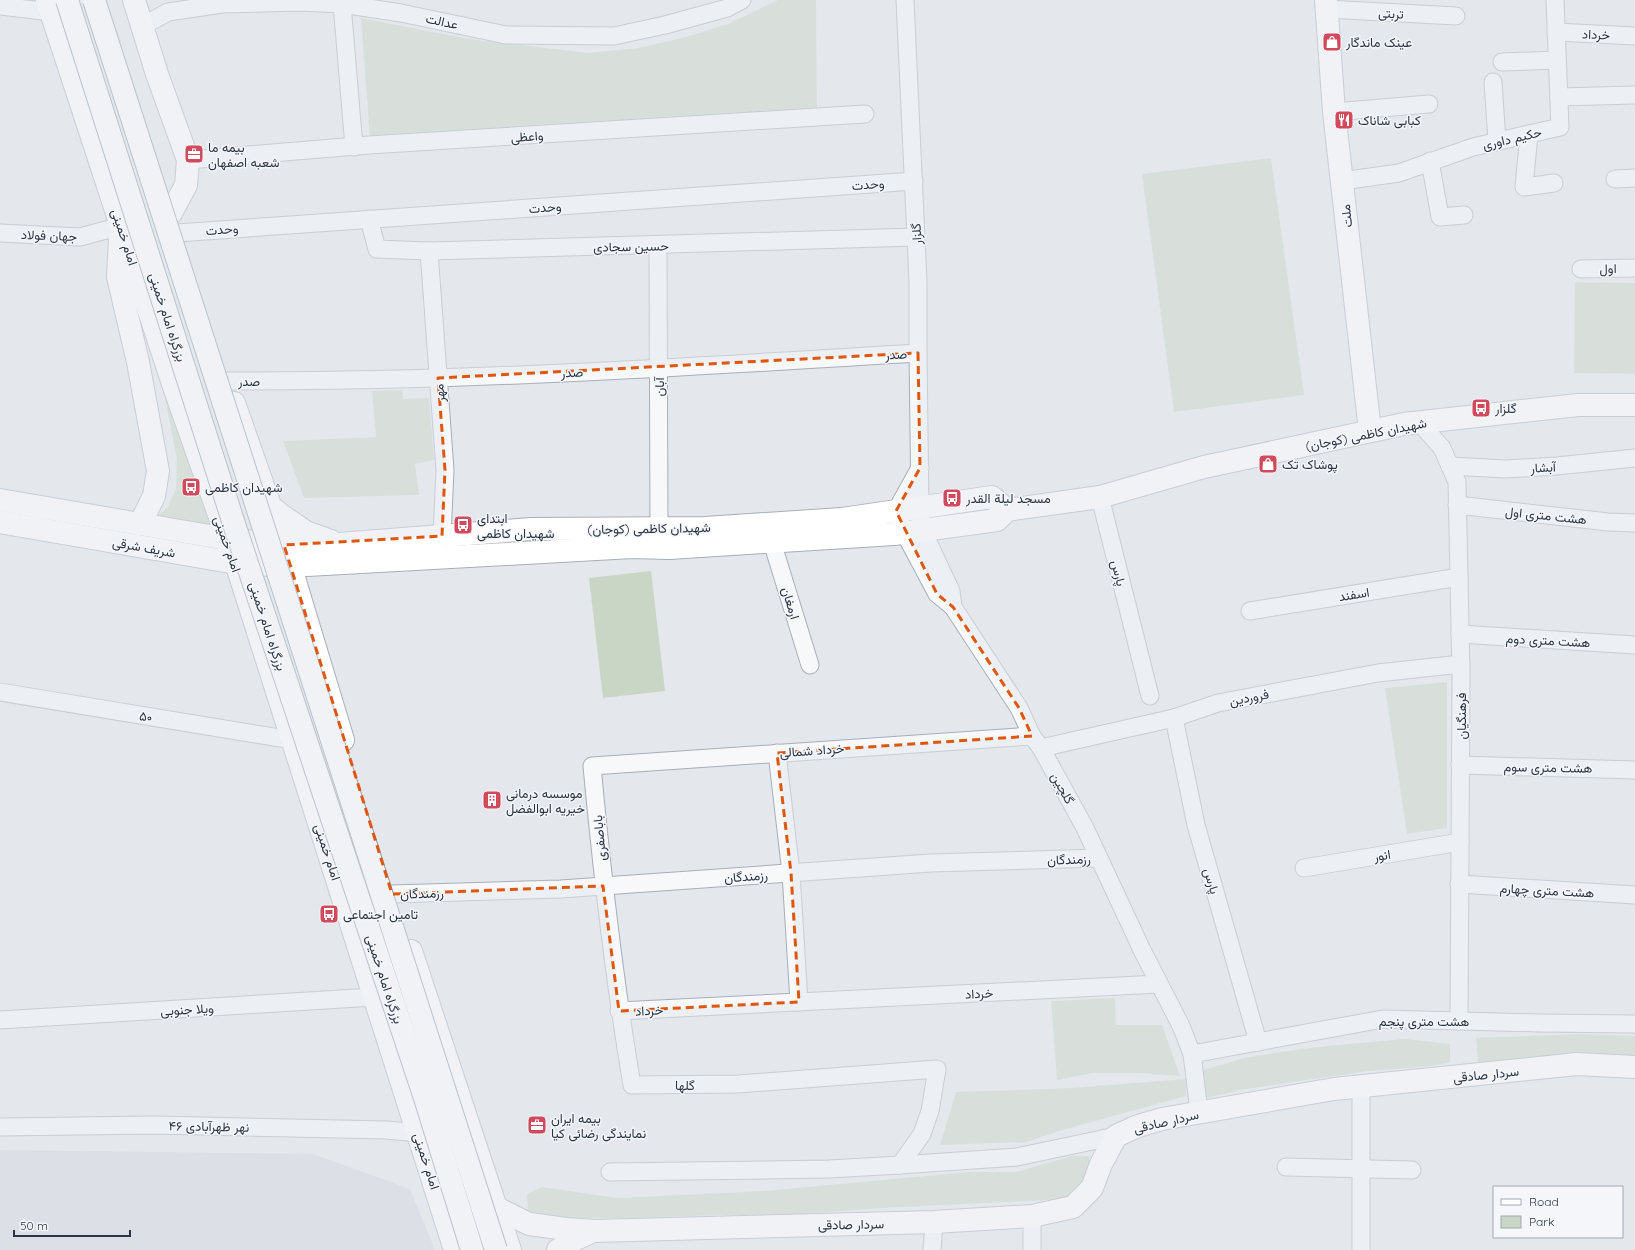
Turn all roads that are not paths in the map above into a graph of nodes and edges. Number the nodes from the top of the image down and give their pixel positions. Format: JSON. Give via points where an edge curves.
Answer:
{"nodes":[{"id":1,"x":94,"y":0,"type":"edge"},
{"id":2,"x":103,"y":0,"type":"edge"},
{"id":3,"x":134,"y":0,"type":"edge"},
{"id":4,"x":742,"y":0,"type":"edge"},
{"id":5,"x":905,"y":0,"type":"edge"},
{"id":6,"x":1555,"y":0,"type":"edge"},
{"id":7,"x":301,"y":1,"type":"edge"},
{"id":8,"x":55,"y":4,"type":"edge"},
{"id":9,"x":342,"y":4,"type":"junction"},
{"id":10,"x":1326,"y":5,"type":"edge"},
{"id":11,"x":0,"y":6,"type":"edge"},
{"id":12,"x":1456,"y":16,"type":"dead end"},
{"id":13,"x":141,"y":27,"type":"junction"},
{"id":14,"x":1556,"y":32,"type":"junction"},
{"id":15,"x":1635,"y":36,"type":"edge"},
{"id":16,"x":1557,"y":60,"type":"junction"},
{"id":17,"x":1502,"y":62,"type":"dead end"},
{"id":18,"x":1493,"y":82,"type":"dead end"},
{"id":19,"x":1635,"y":95,"type":"edge"},
{"id":20,"x":1559,"y":97,"type":"junction"},
{"id":21,"x":1429,"y":104,"type":"dead end"},
{"id":22,"x":1334,"y":112,"type":"junction"},
{"id":23,"x":865,"y":114,"type":"dead end"},
{"id":24,"x":1529,"y":134,"type":"junction"},
{"id":25,"x":1497,"y":142,"type":"junction"},
{"id":26,"x":354,"y":147,"type":"junction"},
{"id":27,"x":188,"y":160,"type":"junction"},
{"id":28,"x":1430,"y":161,"type":"junction"},
{"id":29,"x":1635,"y":178,"type":"edge"},
{"id":30,"x":1615,"y":179,"type":"dead end"},
{"id":31,"x":914,"y":181,"type":"junction"},
{"id":32,"x":1342,"y":181,"type":"junction"},
{"id":33,"x":1554,"y":183,"type":"dead end"},
{"id":34,"x":1464,"y":215,"type":"dead end"},
{"id":35,"x":369,"y":219,"type":"junction"},
{"id":36,"x":174,"y":223,"type":"junction"},
{"id":37,"x":121,"y":226,"type":"junction"},
{"id":38,"x":0,"y":232,"type":"edge"},
{"id":39,"x":916,"y":237,"type":"junction"},
{"id":40,"x":658,"y":245,"type":"junction"},
{"id":41,"x":429,"y":251,"type":"junction"},
{"id":42,"x":1635,"y":268,"type":"edge"},
{"id":43,"x":1581,"y":269,"type":"dead end"},
{"id":44,"x":918,"y":353,"type":"junction"},
{"id":45,"x":659,"y":368,"type":"junction"},
{"id":46,"x":438,"y":378,"type":"junction"},
{"id":47,"x":227,"y":381,"type":"junction"},
{"id":48,"x":1635,"y":404,"type":"edge"},
{"id":49,"x":1419,"y":422,"type":"junction"},
{"id":50,"x":1370,"y":431,"type":"junction"},
{"id":51,"x":1635,"y":458,"type":"edge"},
{"id":52,"x":1450,"y":466,"type":"junction"},
{"id":53,"x":920,"y":468,"type":"junction"},
{"id":54,"x":1100,"y":497,"type":"junction"},
{"id":55,"x":0,"y":500,"type":"edge"},
{"id":56,"x":1457,"y":505,"type":"junction"},
{"id":57,"x":270,"y":506,"type":"junction"},
{"id":58,"x":896,"y":511,"type":"junction"},
{"id":59,"x":0,"y":522,"type":"edge"},
{"id":60,"x":916,"y":523,"type":"junction"},
{"id":61,"x":1635,"y":523,"type":"edge"},
{"id":62,"x":140,"y":524,"type":"junction"},
{"id":63,"x":659,"y":528,"type":"junction"},
{"id":64,"x":442,"y":536,"type":"junction"},
{"id":65,"x":226,"y":539,"type":"junction"},
{"id":66,"x":772,"y":542,"type":"junction"},
{"id":67,"x":339,"y":544,"type":"junction"},
{"id":68,"x":287,"y":556,"type":"junction"},
{"id":69,"x":236,"y":563,"type":"junction"},
{"id":70,"x":1459,"y":576,"type":"junction"},
{"id":71,"x":1250,"y":611,"type":"dead end"},
{"id":72,"x":1460,"y":634,"type":"junction"},
{"id":73,"x":1635,"y":645,"type":"edge"},
{"id":74,"x":1461,"y":664,"type":"junction"},
{"id":75,"x":810,"y":665,"type":"dead end"},
{"id":76,"x":0,"y":692,"type":"edge"},
{"id":77,"x":1150,"y":696,"type":"dead end"},
{"id":78,"x":1174,"y":718,"type":"junction"},
{"id":79,"x":292,"y":740,"type":"junction"},
{"id":80,"x":1037,"y":742,"type":"junction"},
{"id":81,"x":777,"y":753,"type":"junction"},
{"id":82,"x":1460,"y":765,"type":"junction"},
{"id":83,"x":592,"y":766,"type":"joint"},
{"id":84,"x":1635,"y":770,"type":"edge"},
{"id":85,"x":1460,"y":842,"type":"junction"},
{"id":86,"x":1099,"y":858,"type":"junction"},
{"id":87,"x":1304,"y":868,"type":"dead end"},
{"id":88,"x":791,"y":872,"type":"junction"},
{"id":89,"x":1459,"y":884,"type":"junction"},
{"id":90,"x":603,"y":886,"type":"junction"},
{"id":91,"x":392,"y":894,"type":"junction"},
{"id":92,"x":1635,"y":895,"type":"edge"},
{"id":93,"x":1159,"y":984,"type":"junction"},
{"id":94,"x":374,"y":997,"type":"junction"},
{"id":95,"x":799,"y":1002,"type":"junction"},
{"id":96,"x":619,"y":1011,"type":"junction"},
{"id":97,"x":0,"y":1020,"type":"edge"},
{"id":98,"x":1459,"y":1021,"type":"junction"},
{"id":99,"x":1635,"y":1024,"type":"edge"},
{"id":100,"x":1258,"y":1042,"type":"junction"},
{"id":101,"x":1192,"y":1054,"type":"junction"},
{"id":102,"x":1635,"y":1067,"type":"edge"},
{"id":103,"x":1361,"y":1086,"type":"junction"},
{"id":104,"x":1196,"y":1114,"type":"junction"},
{"id":105,"x":0,"y":1127,"type":"edge"},
{"id":106,"x":418,"y":1133,"type":"junction"},
{"id":107,"x":1116,"y":1136,"type":"junction"},
{"id":108,"x":900,"y":1165,"type":"junction"},
{"id":109,"x":1286,"y":1167,"type":"dead end"},
{"id":110,"x":1361,"y":1169,"type":"junction"},
{"id":111,"x":1412,"y":1170,"type":"dead end"},
{"id":112,"x":610,"y":1172,"type":"dead end"},
{"id":113,"x":497,"y":1208,"type":"junction"},
{"id":114,"x":1032,"y":1216,"type":"junction"},
{"id":115,"x":934,"y":1222,"type":"junction"},
{"id":116,"x":594,"y":1231,"type":"junction"},
{"id":117,"x":455,"y":1250,"type":"edge"},
{"id":118,"x":472,"y":1250,"type":"edge"},
{"id":119,"x":496,"y":1250,"type":"edge"},
{"id":120,"x":510,"y":1250,"type":"edge"},
{"id":121,"x":558,"y":1250,"type":"edge"},
{"id":122,"x":932,"y":1250,"type":"edge"},
{"id":123,"x":1032,"y":1250,"type":"edge"},
{"id":124,"x":1361,"y":1250,"type":"edge"}],
"edges":[{"from":1,"to":119,"type":"main road","name":"بزرگراه امام خمینی","bridge":true},
{"from":2,"to":36,"type":"main road"},
{"from":3,"to":13,"type":"main road"},
{"from":4,"to":9,"type":"street","name":"عدالت","via":[[727,8],[614,36],[506,35],[401,12]]},
{"from":5,"to":31,"type":"street","name":"گلزار"},
{"from":6,"to":14,"type":"street","name":"حکیم داوری"},
{"from":7,"to":9,"type":"street","name":"عدالت"},
{"from":7,"to":13,"type":"street","name":"عدالت","via":[[222,4],[168,12]]},
{"from":8,"to":11,"type":"street"},
{"from":8,"to":37,"type":"main road","name":"امام خمینی"},
{"from":8,"to":118,"type":"main road","name":"بزرگراه امام خمینی","bridge":true,"via":[[233,521],[425,1098]]},
{"from":9,"to":26,"type":"street"},
{"from":10,"to":12,"type":"street","name":"تربتی"},
{"from":10,"to":22,"type":"main road","name":"ملت"},
{"from":13,"to":27,"type":"main road"},
{"from":14,"to":15,"type":"street","name":"خرداد"},
{"from":14,"to":16,"type":"street","name":"حکیم داوری"},
{"from":16,"to":17,"type":"street"},
{"from":16,"to":20,"type":"street","name":"حکیم داوری"},
{"from":18,"to":25,"type":"street"},
{"from":19,"to":20,"type":"street"},
{"from":20,"to":24,"type":"street","name":"حکیم داوری","via":[[1560,127]]},
{"from":21,"to":22,"type":"street"},
{"from":22,"to":32,"type":"main road","name":"ملت"},
{"from":23,"to":26,"type":"street","name":"واعظی"},
{"from":24,"to":25,"type":"street","name":"حکیم داوری"},
{"from":24,"to":33,"type":"street","via":[[1524,186]]},
{"from":25,"to":28,"type":"street","name":"حکیم داوری"},
{"from":26,"to":27,"type":"street","name":"واعظی"},
{"from":27,"to":36,"type":"main road","via":[[186,185]]},
{"from":28,"to":32,"type":"street","name":"حکیم داوری","via":[[1399,173]]},
{"from":28,"to":34,"type":"street","via":[[1440,217]]},
{"from":29,"to":30,"type":"street"},
{"from":31,"to":35,"type":"street","name":"وحدت"},
{"from":31,"to":39,"type":"street","name":"گلزار"},
{"from":32,"to":50,"type":"main road","name":"ملت"},
{"from":35,"to":36,"type":"street","name":"وحدت"},
{"from":35,"to":41,"type":"street","name":"حسین سجادی","via":[[377,249]]},
{"from":36,"to":47,"type":"main road"},
{"from":37,"to":38,"type":"street","name":"جهان فولاد","via":[[80,237]]},
{"from":37,"to":62,"type":"main road","via":[[118,277],[138,362],[158,471],[154,496]]},
{"from":37,"to":65,"type":"main road","name":"امام خمینی"},
{"from":39,"to":40,"type":"street","name":"حسین سجادی"},
{"from":39,"to":44,"type":"street","name":"گلزار"},
{"from":40,"to":41,"type":"street","name":"حسین سجادی"},
{"from":40,"to":45,"type":"street","name":"آبان"},
{"from":41,"to":46,"type":"street","name":"مهر"},
{"from":42,"to":43,"type":"street","name":"اول"},
{"from":44,"to":45,"type":"street","name":"صدر"},
{"from":44,"to":53,"type":"street","name":"گلزار"},
{"from":45,"to":46,"type":"street","name":"صدر"},
{"from":45,"to":63,"type":"street","name":"آبان"},
{"from":46,"to":47,"type":"street","name":"صدر"},
{"from":46,"to":64,"type":"street","name":"مهر","via":[[445,470]]},
{"from":47,"to":57,"type":"main road"},
{"from":48,"to":49,"type":"main road","name":"شهیدان کاظمی (کوجان)","via":[[1578,404]]},
{"from":49,"to":50,"type":"main road","name":"شهیدان کاظمی (کوجان)"},
{"from":49,"to":52,"type":"street","name":"فرهنگیان","via":[[1442,448]]},
{"from":50,"to":54,"type":"main road","name":"شهیدان کاظمی (کوجان)","via":[[1204,467]]},
{"from":51,"to":52,"type":"street","name":"آبشار","via":[[1542,467]]},
{"from":52,"to":56,"type":"street","name":"فرهنگیان","via":[[1457,482]]},
{"from":53,"to":58,"type":"street"},
{"from":53,"to":60,"type":"street","name":"گلزار"},
{"from":54,"to":60,"type":"main road","name":"شهیدان کاظمی (کوجان)","via":[[1007,510],[992,497]]},
{"from":54,"to":77,"type":"street","name":"پارس"},
{"from":55,"to":62,"type":"main road","name":"شریف شرقی"},
{"from":56,"to":61,"type":"street","name":"هشت متری اول"},
{"from":56,"to":70,"type":"street","name":"فرهنگیان"},
{"from":57,"to":67,"type":"main road","via":[[306,532]]},
{"from":57,"to":68,"type":"main road"},
{"from":58,"to":60,"type":"main road","name":"شهیدان کاظمی (کوجان)","via":[[913,508]]},
{"from":58,"to":63,"type":"main road","name":"شهیدان کاظمی (کوجان)","via":[[842,519],[705,528]]},
{"from":59,"to":69,"type":"main road","name":"شریف شرقی"},
{"from":60,"to":66,"type":"main road","name":"شهیدان کاظمی (کوجان)"},
{"from":60,"to":80,"type":"street","name":"گلچین","via":[[937,594],[953,607]]},
{"from":62,"to":65,"type":"main road","name":"شریف شرقی"},
{"from":63,"to":64,"type":"main road","name":"شهیدان کاظمی (کوجان)","via":[[530,529]]},
{"from":64,"to":67,"type":"main road","name":"شهیدان کاظمی (کوجان)"},
{"from":65,"to":68,"type":"main road","name":"شریف شرقی"},
{"from":65,"to":69,"type":"main road","name":"امام خمینی"},
{"from":66,"to":68,"type":"main road","name":"شهیدان کاظمی (کوجان)","via":[[669,548]]},
{"from":66,"to":75,"type":"street","name":"ارمغان"},
{"from":67,"to":68,"type":"main road","name":"شهیدان کاظمی (کوجان)"},
{"from":68,"to":69,"type":"main road","name":"شریف شرقی"},
{"from":68,"to":91,"type":"main road"},
{"from":69,"to":79,"type":"main road","name":"امام خمینی"},
{"from":70,"to":71,"type":"street","name":"اسفند"},
{"from":70,"to":72,"type":"street","name":"فرهنگیان"},
{"from":72,"to":73,"type":"street","name":"هشت متری دوم"},
{"from":72,"to":74,"type":"street","name":"فرهنگیان"},
{"from":74,"to":78,"type":"street","name":"فروردین","via":[[1378,673],[1218,703]]},
{"from":74,"to":82,"type":"street","name":"فرهنگیان"},
{"from":76,"to":79,"type":"street","name":"۵۰"},
{"from":78,"to":80,"type":"street","name":"فروردین"},
{"from":78,"to":100,"type":"street","name":"پارس","via":[[1196,825]]},
{"from":79,"to":94,"type":"main road","name":"امام خمینی"},
{"from":80,"to":81,"type":"street","name":"خرداد شمالی"},
{"from":80,"to":86,"type":"street","name":"گلچین"},
{"from":81,"to":83,"type":"street","name":"خرداد شمالی"},
{"from":81,"to":88,"type":"street"},
{"from":82,"to":84,"type":"street","name":"هشت متری سوم"},
{"from":82,"to":85,"type":"street","name":"فرهنگیان"},
{"from":83,"to":90,"type":"street","name":"باباصفری"},
{"from":85,"to":87,"type":"street","name":"انور"},
{"from":85,"to":89,"type":"street","name":"فرهنگیان"},
{"from":86,"to":88,"type":"street","name":"رزمندگان","via":[[931,863]]},
{"from":86,"to":93,"type":"street","name":"گلچین"},
{"from":88,"to":90,"type":"street","name":"رزمندگان"},
{"from":88,"to":95,"type":"street"},
{"from":89,"to":92,"type":"street","name":"هشت متری چهارم"},
{"from":89,"to":98,"type":"street","name":"فرهنگیان"},
{"from":90,"to":91,"type":"street","name":"رزمندگان"},
{"from":90,"to":96,"type":"street","name":"گلها"},
{"from":91,"to":113,"type":"main road"},
{"from":93,"to":95,"type":"street","name":"خرداد"},
{"from":93,"to":101,"type":"street","name":"گلچین"},
{"from":94,"to":97,"type":"street","name":"ویلا جنوبی"},
{"from":94,"to":106,"type":"main road","name":"امام خمینی"},
{"from":95,"to":96,"type":"street","name":"خرداد"},
{"from":96,"to":108,"type":"street","name":"گلها","via":[[632,1085],[738,1084],[937,1069],[930,1111],[922,1134]]},
{"from":98,"to":99,"type":"street","name":"هشت متری پنجم"},
{"from":98,"to":100,"type":"street","name":"هشت متری پنجم","via":[[1383,1019]]},
{"from":100,"to":101,"type":"street","name":"هشت متری پنجم"},
{"from":101,"to":104,"type":"street","name":"گلچین","via":[[1198,1103]]},
{"from":102,"to":103,"type":"main road","name":"سردار صادقی","via":[[1577,1064]]},
{"from":103,"to":104,"type":"main road","name":"سردار صادقی"},
{"from":103,"to":110,"type":"street"},
{"from":104,"to":107,"type":"main road","name":"سردار صادقی","via":[[1138,1126]]},
{"from":105,"to":106,"type":"street","name":"نهر ظهرآبادی ۴۶","via":[[162,1125],[387,1130]]},
{"from":106,"to":117,"type":"main road","name":"امام خمینی"},
{"from":107,"to":108,"type":"street","via":[[1017,1157]]},
{"from":107,"to":114,"type":"main road","name":"سردار صادقی","via":[[1088,1193],[1073,1207]]},
{"from":108,"to":112,"type":"street","via":[[829,1169]]},
{"from":109,"to":110,"type":"street"},
{"from":110,"to":111,"type":"street"},
{"from":110,"to":124,"type":"street"},
{"from":113,"to":116,"type":"main road","name":"سردار صادقی","via":[[529,1224]]},
{"from":113,"to":120,"type":"main road"},
{"from":114,"to":115,"type":"main road","name":"سردار صادقی"},
{"from":114,"to":123,"type":"street"},
{"from":115,"to":116,"type":"main road","name":"سردار صادقی"},
{"from":115,"to":122,"type":"street"},
{"from":116,"to":121,"type":"main road"}]}
